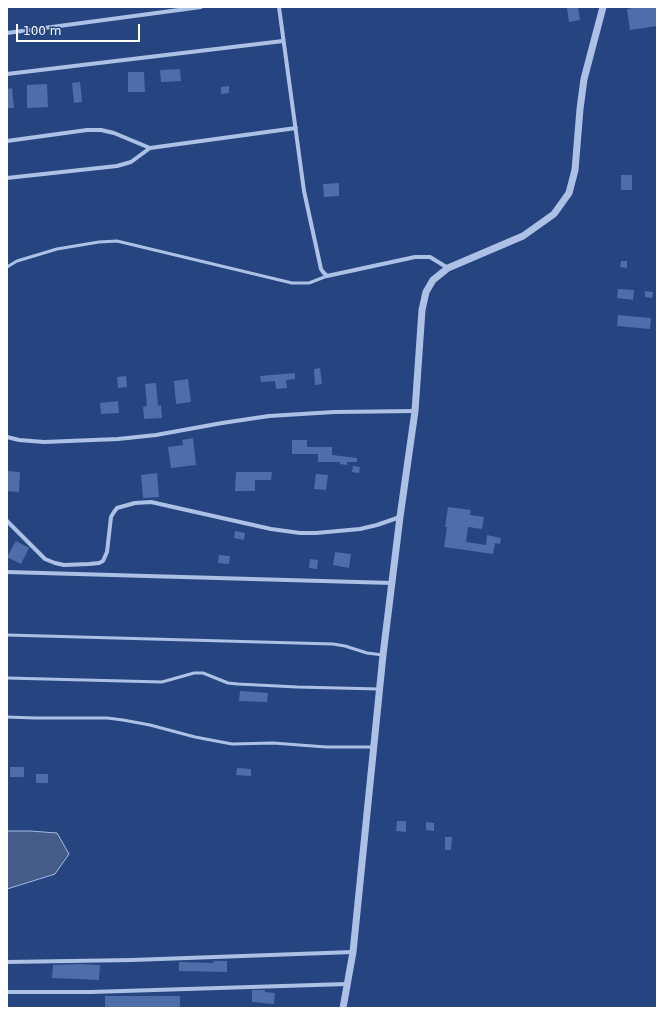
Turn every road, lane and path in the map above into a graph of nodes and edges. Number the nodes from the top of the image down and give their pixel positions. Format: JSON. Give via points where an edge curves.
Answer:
{"nodes":[{"id":1,"x":201,"y":7,"type":"edge"},
{"id":2,"x":279,"y":7,"type":"edge"},
{"id":3,"x":604,"y":7,"type":"edge"},
{"id":4,"x":7,"y":33,"type":"edge"},
{"id":5,"x":283,"y":41,"type":"junction"},
{"id":6,"x":7,"y":74,"type":"edge"},
{"id":7,"x":296,"y":128,"type":"junction"},
{"id":8,"x":7,"y":141,"type":"edge"},
{"id":9,"x":150,"y":148,"type":"junction"},
{"id":10,"x":7,"y":178,"type":"edge"},
{"id":11,"x":7,"y":267,"type":"edge"},
{"id":12,"x":448,"y":268,"type":"junction"},
{"id":13,"x":327,"y":276,"type":"junction"},
{"id":14,"x":415,"y":411,"type":"junction"},
{"id":15,"x":7,"y":437,"type":"edge"},
{"id":16,"x":400,"y":517,"type":"junction"},
{"id":17,"x":7,"y":521,"type":"edge"},
{"id":18,"x":7,"y":572,"type":"edge"},
{"id":19,"x":392,"y":583,"type":"junction"},
{"id":20,"x":7,"y":635,"type":"edge"},
{"id":21,"x":383,"y":655,"type":"junction"},
{"id":22,"x":7,"y":678,"type":"edge"},
{"id":23,"x":379,"y":689,"type":"junction"},
{"id":24,"x":7,"y":717,"type":"edge"},
{"id":25,"x":373,"y":747,"type":"junction"},
{"id":26,"x":353,"y":952,"type":"junction"},
{"id":27,"x":7,"y":962,"type":"edge"},
{"id":28,"x":346,"y":984,"type":"junction"},
{"id":29,"x":7,"y":992,"type":"edge"},
{"id":30,"x":343,"y":1008,"type":"edge"}],
"edges":[{"from":1,"to":4,"type":"street"},
{"from":2,"to":5,"type":"street"},
{"from":3,"to":12,"type":"street","via":[[584,79],[575,170],[569,193],[554,214],[523,236]]},
{"from":5,"to":6,"type":"street"},
{"from":5,"to":7,"type":"street"},
{"from":7,"to":9,"type":"street"},
{"from":7,"to":13,"type":"street","via":[[306,199],[321,269]]},
{"from":8,"to":9,"type":"street","via":[[101,130]]},
{"from":9,"to":10,"type":"street","via":[[131,162],[117,166]]},
{"from":11,"to":13,"type":"lane","via":[[17,261],[57,249],[117,241],[292,283],[309,283]]},
{"from":12,"to":13,"type":"street","via":[[430,258],[415,258]]},
{"from":12,"to":14,"type":"street","via":[[433,280],[426,292],[422,310]]},
{"from":14,"to":15,"type":"street","via":[[269,416],[118,439],[44,442]]},
{"from":14,"to":16,"type":"street"},
{"from":16,"to":17,"type":"street","via":[[360,529],[300,533],[151,502],[135,503],[117,508],[111,517],[107,552],[103,561],[70,565],[45,559]]},
{"from":16,"to":19,"type":"street"},
{"from":18,"to":19,"type":"street"},
{"from":19,"to":21,"type":"street"},
{"from":20,"to":21,"type":"lane","via":[[334,644]]},
{"from":21,"to":23,"type":"street"},
{"from":22,"to":23,"type":"lane","via":[[162,682],[203,673],[238,684]]},
{"from":23,"to":25,"type":"street"},
{"from":24,"to":25,"type":"lane","via":[[107,718],[232,744]]},
{"from":25,"to":26,"type":"street"},
{"from":26,"to":27,"type":"street"},
{"from":26,"to":28,"type":"street"},
{"from":28,"to":29,"type":"street"},
{"from":28,"to":30,"type":"street"}]}
